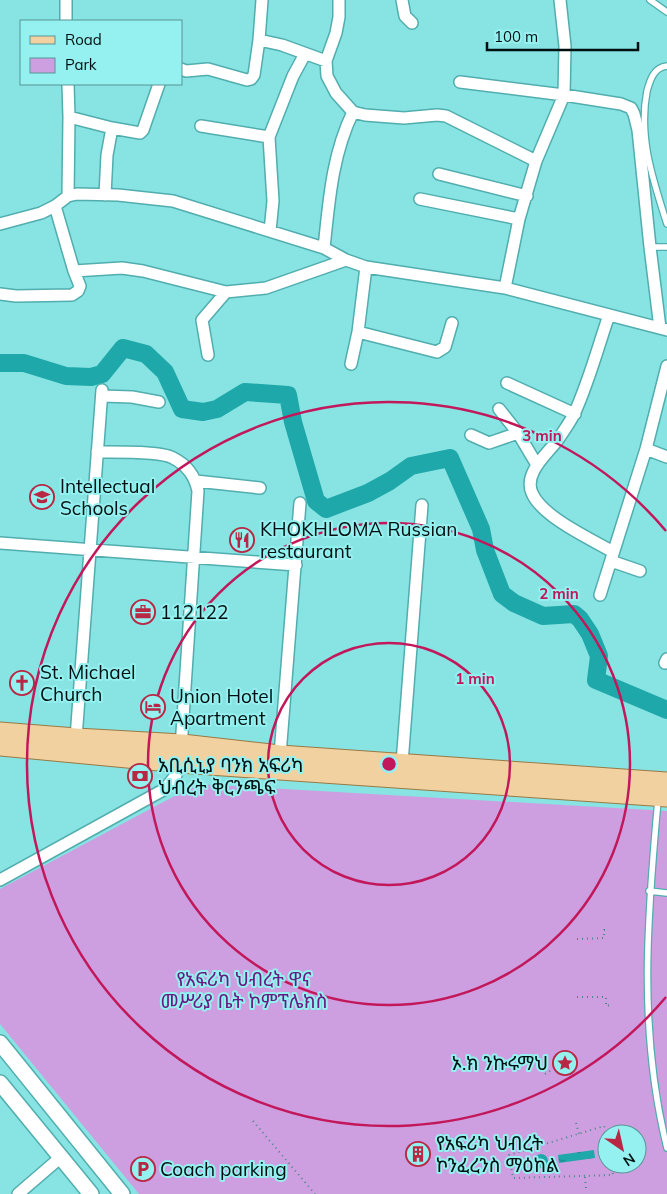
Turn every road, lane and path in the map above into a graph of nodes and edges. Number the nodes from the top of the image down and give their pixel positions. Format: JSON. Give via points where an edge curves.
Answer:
{"nodes":[{"id":1,"x":66,"y":0,"type":"edge"},
{"id":2,"x":262,"y":0,"type":"edge"},
{"id":3,"x":338,"y":0,"type":"edge"},
{"id":4,"x":402,"y":0,"type":"edge"},
{"id":5,"x":560,"y":0,"type":"edge"},
{"id":6,"x":650,"y":0,"type":"edge"},
{"id":7,"x":667,"y":12,"type":"edge"},
{"id":8,"x":66,"y":20,"type":"edge"},
{"id":9,"x":412,"y":23,"type":"dead end"},
{"id":10,"x":258,"y":40,"type":"junction"},
{"id":11,"x":305,"y":54,"type":"junction"},
{"id":12,"x":326,"y":61,"type":"junction"},
{"id":13,"x":667,"y":66,"type":"edge"},
{"id":14,"x":182,"y":70,"type":"edge"},
{"id":15,"x":460,"y":82,"type":"dead end"},
{"id":16,"x":68,"y":85,"type":"edge"},
{"id":17,"x":159,"y":85,"type":"edge"},
{"id":18,"x":564,"y":95,"type":"junction"},
{"id":19,"x":353,"y":112,"type":"junction"},
{"id":20,"x":69,"y":117,"type":"junction"},
{"id":21,"x":201,"y":126,"type":"dead end"},
{"id":22,"x":112,"y":128,"type":"junction"},
{"id":23,"x":269,"y":138,"type":"junction"},
{"id":24,"x":536,"y":161,"type":"junction"},
{"id":25,"x":439,"y":174,"type":"dead end"},
{"id":26,"x":105,"y":195,"type":"junction"},
{"id":27,"x":68,"y":196,"type":"junction"},
{"id":28,"x":527,"y":196,"type":"junction"},
{"id":29,"x":420,"y":199,"type":"dead end"},
{"id":30,"x":56,"y":206,"type":"junction"},
{"id":31,"x":519,"y":219,"type":"junction"},
{"id":32,"x":0,"y":224,"type":"edge"},
{"id":33,"x":667,"y":224,"type":"edge"},
{"id":34,"x":270,"y":231,"type":"junction"},
{"id":35,"x":650,"y":247,"type":"junction"},
{"id":36,"x":667,"y":247,"type":"edge"},
{"id":37,"x":324,"y":248,"type":"junction"},
{"id":38,"x":346,"y":260,"type":"junction"},
{"id":39,"x":366,"y":267,"type":"junction"},
{"id":40,"x":74,"y":271,"type":"junction"},
{"id":41,"x":505,"y":288,"type":"junction"},
{"id":42,"x":226,"y":292,"type":"junction"},
{"id":43,"x":0,"y":294,"type":"edge"},
{"id":44,"x":608,"y":315,"type":"junction"},
{"id":45,"x":452,"y":323,"type":"dead end"},
{"id":46,"x":664,"y":329,"type":"edge"},
{"id":47,"x":358,"y":332,"type":"junction"},
{"id":48,"x":208,"y":355,"type":"dead end"},
{"id":49,"x":351,"y":364,"type":"dead end"},
{"id":50,"x":667,"y":366,"type":"edge"},
{"id":51,"x":507,"y":383,"type":"dead end"},
{"id":52,"x":159,"y":402,"type":"dead end"},
{"id":53,"x":498,"y":409,"type":"dead end"},
{"id":54,"x":575,"y":414,"type":"junction"},
{"id":55,"x":518,"y":433,"type":"junction"},
{"id":56,"x":471,"y":435,"type":"dead end"},
{"id":57,"x":646,"y":449,"type":"junction"},
{"id":58,"x":98,"y":452,"type":"junction"},
{"id":59,"x":667,"y":457,"type":"edge"},
{"id":60,"x":537,"y":465,"type":"junction"},
{"id":61,"x":196,"y":481,"type":"junction"},
{"id":62,"x":260,"y":488,"type":"dead end"},
{"id":63,"x":300,"y":502,"type":"dead end"},
{"id":64,"x":422,"y":505,"type":"dead end"},
{"id":65,"x":0,"y":543,"type":"edge"},
{"id":66,"x":91,"y":550,"type":"junction"},
{"id":67,"x":612,"y":557,"type":"junction"},
{"id":68,"x":194,"y":559,"type":"junction"},
{"id":69,"x":296,"y":565,"type":"junction"},
{"id":70,"x":640,"y":571,"type":"dead end"},
{"id":71,"x":600,"y":594,"type":"dead end"},
{"id":72,"x":0,"y":732,"type":"edge"},
{"id":73,"x":76,"y":738,"type":"junction"},
{"id":74,"x":0,"y":746,"type":"edge"},
{"id":75,"x":181,"y":753,"type":"junction"},
{"id":76,"x":280,"y":755,"type":"junction"},
{"id":77,"x":392,"y":767,"type":"junction"},
{"id":78,"x":663,"y":789,"type":"edge"},
{"id":79,"x":0,"y":880,"type":"edge"},
{"id":80,"x":650,"y":891,"type":"junction"},
{"id":81,"x":667,"y":893,"type":"edge"},
{"id":82,"x":608,"y":930,"type":"dead end"},
{"id":83,"x":577,"y":939,"type":"dead end"},
{"id":84,"x":577,"y":997,"type":"dead end"},
{"id":85,"x":610,"y":1005,"type":"dead end"},
{"id":86,"x":0,"y":1043,"type":"edge"},
{"id":87,"x":558,"y":1066,"type":"junction"},
{"id":88,"x":545,"y":1074,"type":"dead end"},
{"id":89,"x":0,"y":1083,"type":"edge"},
{"id":90,"x":253,"y":1121,"type":"dead end"},
{"id":91,"x":576,"y":1123,"type":"dead end"},
{"id":92,"x":597,"y":1128,"type":"edge"},
{"id":93,"x":579,"y":1134,"type":"junction"},
{"id":94,"x":667,"y":1146,"type":"edge"},
{"id":95,"x":61,"y":1157,"type":"junction"},
{"id":96,"x":613,"y":1174,"type":"edge"},
{"id":97,"x":584,"y":1176,"type":"junction"},
{"id":98,"x":586,"y":1190,"type":"dead end"},
{"id":99,"x":18,"y":1194,"type":"edge"},
{"id":100,"x":91,"y":1194,"type":"edge"},
{"id":101,"x":122,"y":1194,"type":"edge"},
{"id":102,"x":315,"y":1194,"type":"edge"}],
"edges":[{"from":1,"to":8,"type":"street"},
{"from":2,"to":10,"type":"street"},
{"from":3,"to":12,"type":"street","via":[[336,33]]},
{"from":4,"to":9,"type":"street","via":[[405,16]]},
{"from":5,"to":18,"type":"street","via":[[565,46]]},
{"from":6,"to":7,"type":"lane"},
{"from":10,"to":11,"type":"street"},
{"from":10,"to":14,"type":"street","via":[[251,79],[208,69]]},
{"from":11,"to":12,"type":"street"},
{"from":11,"to":23,"type":"street"},
{"from":12,"to":19,"type":"street","via":[[331,85]]},
{"from":13,"to":33,"type":"lane","via":[[657,70],[649,84],[643,123],[649,167]]},
{"from":15,"to":18,"type":"street"},
{"from":16,"to":20,"type":"street"},
{"from":17,"to":22,"type":"street","via":[[140,134]]},
{"from":18,"to":24,"type":"street"},
{"from":18,"to":35,"type":"street","via":[[631,108],[638,130]]},
{"from":19,"to":24,"type":"street","via":[[404,118],[446,116]]},
{"from":19,"to":37,"type":"street","via":[[338,147],[330,185]]},
{"from":20,"to":22,"type":"street"},
{"from":20,"to":27,"type":"street"},
{"from":21,"to":23,"type":"street"},
{"from":22,"to":26,"type":"street"},
{"from":23,"to":34,"type":"street","via":[[273,201]]},
{"from":24,"to":28,"type":"street"},
{"from":25,"to":28,"type":"street"},
{"from":26,"to":27,"type":"street"},
{"from":26,"to":34,"type":"street","via":[[173,201]]},
{"from":27,"to":30,"type":"street"},
{"from":28,"to":31,"type":"street"},
{"from":29,"to":31,"type":"street"},
{"from":30,"to":32,"type":"street"},
{"from":30,"to":40,"type":"street"},
{"from":31,"to":41,"type":"street"},
{"from":34,"to":37,"type":"street"},
{"from":35,"to":36,"type":"lane"},
{"from":35,"to":46,"type":"street"},
{"from":37,"to":38,"type":"street"},
{"from":38,"to":39,"type":"street"},
{"from":38,"to":42,"type":"street","via":[[266,288]]},
{"from":39,"to":41,"type":"street"},
{"from":39,"to":47,"type":"street"},
{"from":40,"to":42,"type":"street","via":[[122,268]]},
{"from":40,"to":43,"type":"street","via":[[80,286],[72,295]]},
{"from":41,"to":44,"type":"street"},
{"from":42,"to":48,"type":"street","via":[[202,320]]},
{"from":44,"to":46,"type":"street"},
{"from":44,"to":54,"type":"street"},
{"from":45,"to":47,"type":"street","via":[[445,347],[437,352]]},
{"from":47,"to":49,"type":"street"},
{"from":50,"to":57,"type":"street"},
{"from":51,"to":54,"type":"street"},
{"from":52,"to":58,"type":"street","via":[[102,393]]},
{"from":53,"to":55,"type":"street"},
{"from":54,"to":60,"type":"street"},
{"from":55,"to":56,"type":"street","via":[[489,443]]},
{"from":55,"to":60,"type":"street"},
{"from":57,"to":59,"type":"street"},
{"from":57,"to":67,"type":"street"},
{"from":58,"to":61,"type":"street","via":[[172,457],[187,468]]},
{"from":58,"to":66,"type":"street"},
{"from":60,"to":67,"type":"street","via":[[530,484],[531,492],[542,508]]},
{"from":61,"to":62,"type":"street"},
{"from":61,"to":68,"type":"street"},
{"from":63,"to":69,"type":"street"},
{"from":64,"to":77,"type":"street"},
{"from":65,"to":66,"type":"street"},
{"from":66,"to":68,"type":"street"},
{"from":66,"to":73,"type":"street"},
{"from":67,"to":70,"type":"street"},
{"from":67,"to":71,"type":"street"},
{"from":68,"to":69,"type":"street"},
{"from":68,"to":75,"type":"street"},
{"from":69,"to":76,"type":"street"},
{"from":72,"to":73,"type":"main road"},
{"from":73,"to":75,"type":"main road"},
{"from":74,"to":75,"type":"main road"},
{"from":75,"to":76,"type":"main road"},
{"from":75,"to":77,"type":"main road"},
{"from":75,"to":79,"type":"street","via":[[176,775],[165,788]]},
{"from":76,"to":77,"type":"main road"},
{"from":77,"to":78,"type":"main road","via":[[626,795]]},
{"from":78,"to":80,"type":"lane"},
{"from":80,"to":81,"type":"lane"},
{"from":80,"to":94,"type":"lane","via":[[647,1010],[656,1089]]},
{"from":82,"to":83,"type":"path","via":[[604,930],[604,938]]},
{"from":84,"to":85,"type":"path","via":[[606,998],[606,1006]]},
{"from":86,"to":101,"type":"street"},
{"from":87,"to":87,"type":"path","via":[[560,1056],[566,1054],[572,1059],[569,1068]]},
{"from":87,"to":88,"type":"path"},
{"from":89,"to":95,"type":"street"},
{"from":90,"to":102,"type":"path"},
{"from":91,"to":93,"type":"path"},
{"from":92,"to":93,"type":"path"},
{"from":93,"to":97,"type":"path","via":[[509,1155],[513,1178]]},
{"from":95,"to":99,"type":"street"},
{"from":95,"to":100,"type":"street"},
{"from":96,"to":97,"type":"path"},
{"from":97,"to":98,"type":"path"}]}
